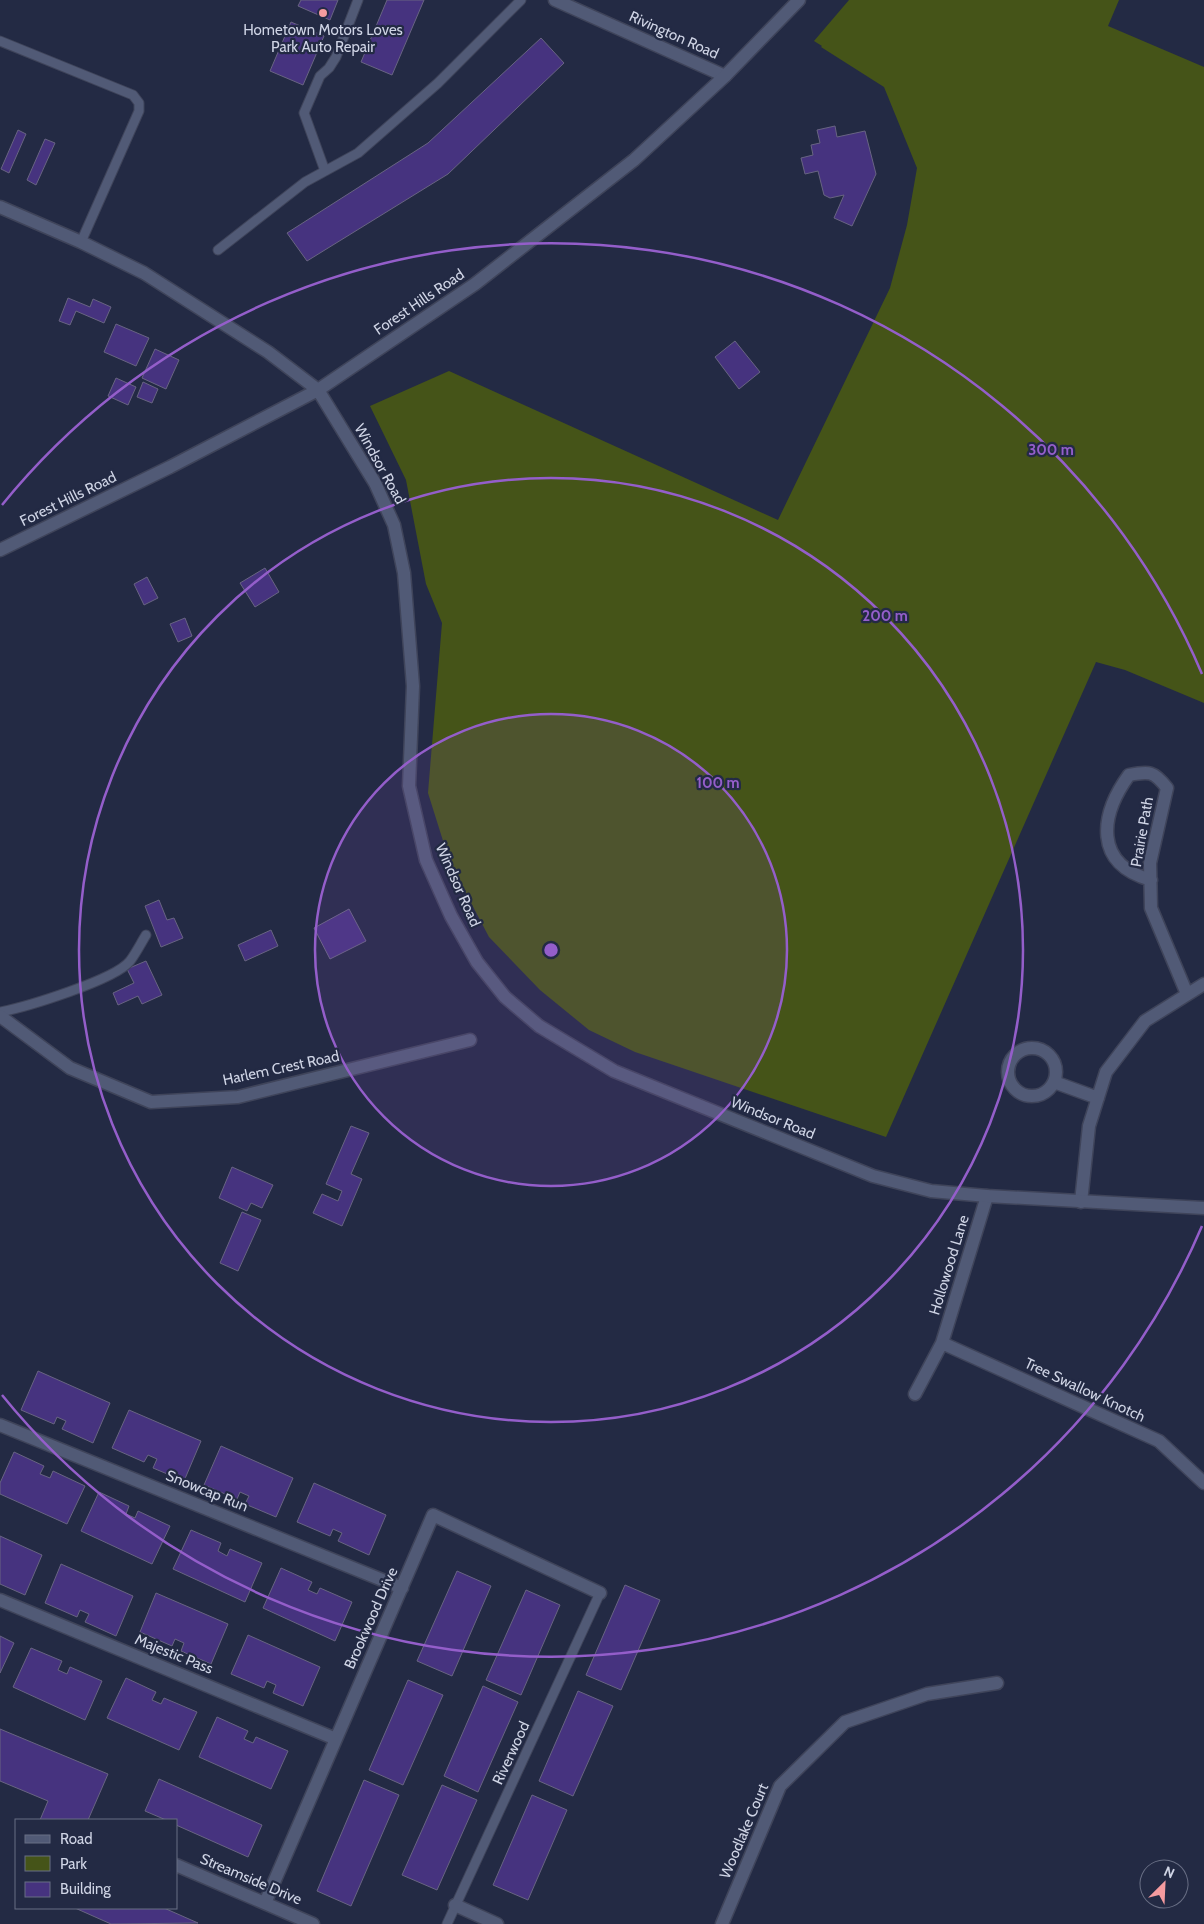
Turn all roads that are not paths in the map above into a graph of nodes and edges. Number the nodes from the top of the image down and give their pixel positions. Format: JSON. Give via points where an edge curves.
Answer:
{"nodes":[{"id":1,"x":358,"y":0,"type":"edge"},
{"id":2,"x":521,"y":0,"type":"edge"},
{"id":3,"x":555,"y":0,"type":"edge"},
{"id":4,"x":799,"y":0,"type":"edge"},
{"id":5,"x":0,"y":41,"type":"edge"},
{"id":6,"x":725,"y":76,"type":"junction"},
{"id":7,"x":325,"y":171,"type":"junction"},
{"id":8,"x":0,"y":206,"type":"edge"},
{"id":9,"x":81,"y":242,"type":"junction"},
{"id":10,"x":218,"y":250,"type":"dead end"},
{"id":11,"x":318,"y":390,"type":"junction"},
{"id":12,"x":0,"y":550,"type":"edge"},
{"id":13,"x":1151,"y":880,"type":"junction"},
{"id":14,"x":146,"y":934,"type":"dead end"},
{"id":15,"x":1204,"y":984,"type":"edge"},
{"id":16,"x":1186,"y":994,"type":"junction"},
{"id":17,"x":0,"y":1012,"type":"edge"},
{"id":18,"x":0,"y":1016,"type":"edge"},
{"id":19,"x":470,"y":1040,"type":"dead end"},
{"id":20,"x":1054,"y":1082,"type":"dead end"},
{"id":21,"x":1098,"y":1098,"type":"junction"},
{"id":22,"x":987,"y":1196,"type":"junction"},
{"id":23,"x":1081,"y":1202,"type":"junction"},
{"id":24,"x":1204,"y":1208,"type":"edge"},
{"id":25,"x":942,"y":1343,"type":"junction"},
{"id":26,"x":915,"y":1394,"type":"dead end"},
{"id":27,"x":0,"y":1425,"type":"edge"},
{"id":28,"x":1204,"y":1483,"type":"edge"},
{"id":29,"x":402,"y":1588,"type":"junction"},
{"id":30,"x":600,"y":1594,"type":"joint"},
{"id":31,"x":0,"y":1600,"type":"edge"},
{"id":32,"x":997,"y":1683,"type":"dead end"},
{"id":33,"x":336,"y":1739,"type":"junction"},
{"id":34,"x":178,"y":1866,"type":"edge"},
{"id":35,"x":265,"y":1903,"type":"junction"},
{"id":36,"x":455,"y":1905,"type":"junction"},
{"id":37,"x":312,"y":1924,"type":"edge"},
{"id":38,"x":447,"y":1924,"type":"edge"},
{"id":39,"x":497,"y":1924,"type":"edge"},
{"id":40,"x":722,"y":1924,"type":"edge"}],
"edges":[{"from":1,"to":7,"type":"lane","via":[[336,57],[320,76],[304,113]]},
{"from":2,"to":7,"type":"lane","via":[[438,83],[358,152]]},
{"from":3,"to":6,"type":"street","name":"Rivington Road"},
{"from":4,"to":6,"type":"street","name":"Forest Hills Road"},
{"from":5,"to":9,"type":"lane","via":[[133,95],[139,103]]},
{"from":6,"to":11,"type":"street","name":"Forest Hills Road","via":[[634,160],[482,278]]},
{"from":7,"to":10,"type":"lane","via":[[305,182]]},
{"from":8,"to":9,"type":"street","name":"Windsor Road"},
{"from":9,"to":11,"type":"street","name":"Windsor Road","via":[[170,289],[268,352]]},
{"from":11,"to":12,"type":"street","name":"Forest Hills Road","via":[[170,468]]},
{"from":11,"to":22,"type":"street","name":"Windsor Road","via":[[375,483],[394,525],[404,573],[412,686],[409,786],[426,860],[455,924],[477,962],[505,997],[539,1026],[614,1071],[873,1176],[931,1191]]},
{"from":13,"to":13,"type":"street","name":"Prairie Path","via":[[1150,863],[1166,788],[1157,775],[1145,772],[1129,775],[1117,791],[1106,824],[1108,846],[1117,862],[1139,877]]},
{"from":13,"to":16,"type":"street","name":"Prairie Path","via":[[1151,908]]},
{"from":14,"to":17,"type":"lane","via":[[129,962],[106,977]]},
{"from":15,"to":16,"type":"street"},
{"from":16,"to":21,"type":"street","via":[[1145,1021],[1106,1072]]},
{"from":18,"to":19,"type":"street","name":"Harlem Crest Road","via":[[70,1068],[150,1102],[238,1097]]},
{"from":20,"to":21,"type":"street"},
{"from":21,"to":23,"type":"street","via":[[1089,1126]]},
{"from":22,"to":23,"type":"street","name":"Windsor Road"},
{"from":22,"to":25,"type":"street","name":"Hollowood Lane"},
{"from":23,"to":24,"type":"street","name":"Windsor Road"},
{"from":25,"to":26,"type":"street","name":"Hollowood Lane"},
{"from":25,"to":28,"type":"street","name":"Tree Swallow Knotch","via":[[1159,1441]]},
{"from":27,"to":29,"type":"street","name":"Snowcap Run"},
{"from":29,"to":30,"type":"street","name":"Brookwood Drive","via":[[433,1515]]},
{"from":29,"to":33,"type":"street","name":"Brookwood Drive"},
{"from":30,"to":36,"type":"lane","name":"Riverwood"},
{"from":31,"to":33,"type":"street","name":"Majestic Pass"},
{"from":32,"to":40,"type":"street","name":"Woodlake Court","via":[[927,1694],[845,1722],[780,1786]]},
{"from":33,"to":35,"type":"street","name":"Brookwood Drive"},
{"from":34,"to":35,"type":"street","name":"Streamside Drive"},
{"from":35,"to":37,"type":"street","name":"Streamside Drive"},
{"from":36,"to":38,"type":"lane","name":"Riverwood"},
{"from":36,"to":39,"type":"street"}]}
